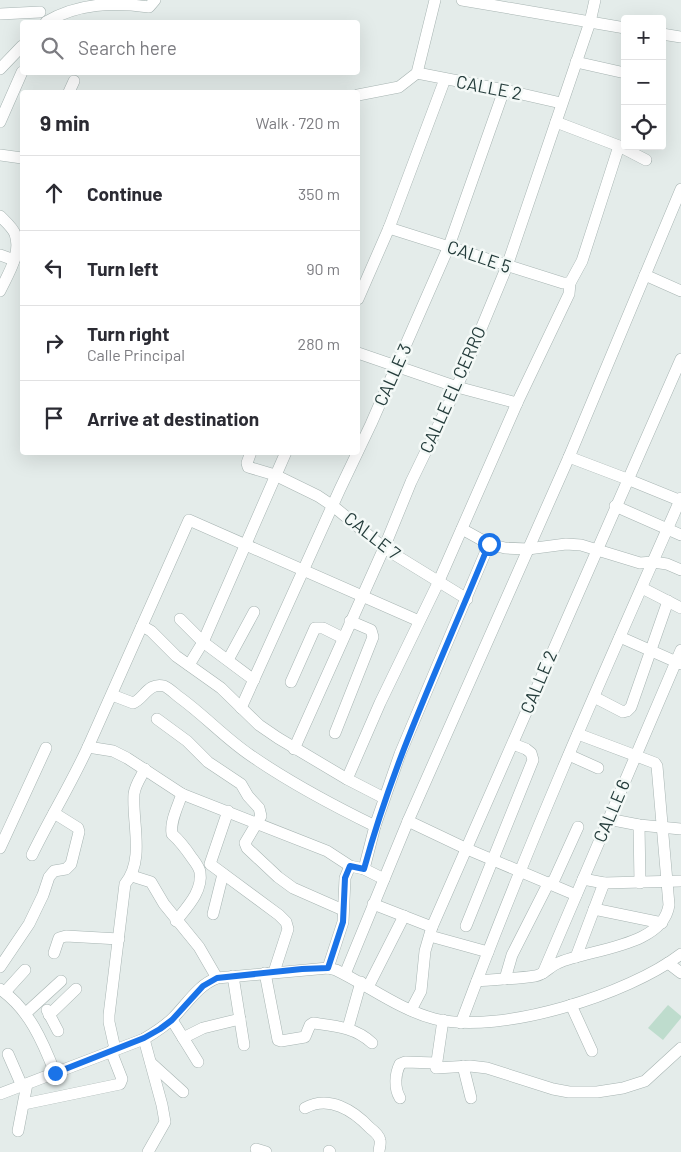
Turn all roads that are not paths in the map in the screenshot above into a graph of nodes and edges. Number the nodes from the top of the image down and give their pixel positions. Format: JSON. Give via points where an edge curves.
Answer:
{"nodes":[{"id":1,"x":155,"y":0,"type":"edge"},
{"id":2,"x":434,"y":0,"type":"edge"},
{"id":3,"x":462,"y":0,"type":"edge"},
{"id":4,"x":594,"y":0,"type":"edge"},
{"id":5,"x":40,"y":11,"type":"edge"},
{"id":6,"x":0,"y":14,"type":"edge"},
{"id":7,"x":50,"y":20,"type":"edge"},
{"id":8,"x":590,"y":22,"type":"junction"},
{"id":9,"x":621,"y":27,"type":"edge"},
{"id":10,"x":666,"y":35,"type":"edge"},
{"id":11,"x":681,"y":37,"type":"edge"},
{"id":12,"x":20,"y":48,"type":"edge"},
{"id":13,"x":576,"y":62,"type":"junction"},
{"id":14,"x":0,"y":70,"type":"edge"},
{"id":15,"x":621,"y":72,"type":"edge"},
{"id":16,"x":417,"y":73,"type":"junction"},
{"id":17,"x":21,"y":75,"type":"edge"},
{"id":18,"x":445,"y":79,"type":"junction"},
{"id":19,"x":74,"y":81,"type":"dead end"},
{"id":20,"x":70,"y":90,"type":"edge"},
{"id":21,"x":504,"y":90,"type":"junction"},
{"id":22,"x":360,"y":94,"type":"edge"},
{"id":23,"x":561,"y":103,"type":"junction"},
{"id":24,"x":0,"y":122,"type":"edge"},
{"id":25,"x":556,"y":122,"type":"junction"},
{"id":26,"x":618,"y":146,"type":"junction"},
{"id":27,"x":0,"y":155,"type":"edge"},
{"id":28,"x":20,"y":158,"type":"edge"},
{"id":29,"x":646,"y":160,"type":"dead end"},
{"id":30,"x":681,"y":189,"type":"edge"},
{"id":31,"x":0,"y":216,"type":"edge"},
{"id":32,"x":676,"y":216,"type":"edge"},
{"id":33,"x":389,"y":228,"type":"junction"},
{"id":34,"x":448,"y":246,"type":"junction"},
{"id":35,"x":0,"y":255,"type":"edge"},
{"id":36,"x":14,"y":260,"type":"junction"},
{"id":37,"x":507,"y":266,"type":"junction"},
{"id":38,"x":645,"y":275,"type":"junction"},
{"id":39,"x":570,"y":283,"type":"junction"},
{"id":40,"x":0,"y":290,"type":"edge"},
{"id":41,"x":681,"y":291,"type":"edge"},
{"id":42,"x":360,"y":294,"type":"edge"},
{"id":43,"x":360,"y":354,"type":"edge"},
{"id":44,"x":681,"y":359,"type":"edge"},
{"id":45,"x":396,"y":366,"type":"junction"},
{"id":46,"x":457,"y":386,"type":"junction"},
{"id":47,"x":517,"y":403,"type":"junction"},
{"id":48,"x":360,"y":446,"type":"edge"},
{"id":49,"x":250,"y":455,"type":"edge"},
{"id":50,"x":284,"y":455,"type":"edge"},
{"id":51,"x":356,"y":455,"type":"edge"},
{"id":52,"x":568,"y":457,"type":"junction"},
{"id":53,"x":275,"y":474,"type":"junction"},
{"id":54,"x":627,"y":479,"type":"junction"},
{"id":55,"x":681,"y":500,"type":"edge"},
{"id":56,"x":333,"y":506,"type":"junction"},
{"id":57,"x":615,"y":506,"type":"junction"},
{"id":58,"x":462,"y":529,"type":"junction"},
{"id":59,"x":668,"y":529,"type":"junction"},
{"id":60,"x":681,"y":535,"type":"edge"},
{"id":61,"x":246,"y":544,"type":"junction"},
{"id":62,"x":489,"y":544,"type":"junction"},
{"id":63,"x":384,"y":548,"type":"junction"},
{"id":64,"x":528,"y":549,"type":"junction"},
{"id":65,"x":596,"y":550,"type":"junction"},
{"id":66,"x":653,"y":562,"type":"junction"},
{"id":67,"x":304,"y":570,"type":"junction"},
{"id":68,"x":681,"y":570,"type":"edge"},
{"id":69,"x":438,"y":583,"type":"junction"},
{"id":70,"x":642,"y":588,"type":"junction"},
{"id":71,"x":362,"y":594,"type":"junction"},
{"id":72,"x":466,"y":600,"type":"junction"},
{"id":73,"x":668,"y":601,"type":"junction"},
{"id":74,"x":681,"y":608,"type":"edge"},
{"id":75,"x":254,"y":612,"type":"dead end"},
{"id":76,"x":180,"y":620,"type":"dead end"},
{"id":77,"x":419,"y":621,"type":"junction"},
{"id":78,"x":350,"y":622,"type":"junction"},
{"id":79,"x":142,"y":626,"type":"junction"},
{"id":80,"x":620,"y":637,"type":"junction"},
{"id":81,"x":343,"y":638,"type":"junction"},
{"id":82,"x":204,"y":642,"type":"junction"},
{"id":83,"x":650,"y":650,"type":"junction"},
{"id":84,"x":681,"y":650,"type":"edge"},
{"id":85,"x":228,"y":660,"type":"junction"},
{"id":86,"x":678,"y":663,"type":"edge"},
{"id":87,"x":189,"y":665,"type":"junction"},
{"id":88,"x":254,"y":680,"type":"junction"},
{"id":89,"x":291,"y":682,"type":"dead end"},
{"id":90,"x":112,"y":695,"type":"junction"},
{"id":91,"x":594,"y":697,"type":"junction"},
{"id":92,"x":241,"y":708,"type":"junction"},
{"id":93,"x":157,"y":719,"type":"dead end"},
{"id":94,"x":335,"y":733,"type":"dead end"},
{"id":95,"x":578,"y":734,"type":"junction"},
{"id":96,"x":513,"y":744,"type":"junction"},
{"id":97,"x":88,"y":747,"type":"junction"},
{"id":98,"x":46,"y":748,"type":"dead end"},
{"id":99,"x":294,"y":749,"type":"junction"},
{"id":100,"x":569,"y":755,"type":"junction"},
{"id":101,"x":635,"y":756,"type":"junction"},
{"id":102,"x":598,"y":768,"type":"dead end"},
{"id":103,"x":145,"y":769,"type":"junction"},
{"id":104,"x":346,"y":779,"type":"junction"},
{"id":105,"x":182,"y":794,"type":"junction"},
{"id":106,"x":384,"y":798,"type":"junction"},
{"id":107,"x":228,"y":811,"type":"junction"},
{"id":108,"x":54,"y":813,"type":"junction"},
{"id":109,"x":608,"y":819,"type":"junction"},
{"id":110,"x":408,"y":821,"type":"junction"},
{"id":111,"x":258,"y":824,"type":"junction"},
{"id":112,"x":639,"y":824,"type":"junction"},
{"id":113,"x":375,"y":826,"type":"junction"},
{"id":114,"x":578,"y":827,"type":"dead end"},
{"id":115,"x":662,"y":827,"type":"junction"},
{"id":116,"x":681,"y":828,"type":"edge"},
{"id":117,"x":0,"y":848,"type":"edge"},
{"id":118,"x":466,"y":849,"type":"junction"},
{"id":119,"x":32,"y":855,"type":"dead end"},
{"id":120,"x":493,"y":859,"type":"junction"},
{"id":121,"x":350,"y":866,"type":"junction"},
{"id":122,"x":205,"y":867,"type":"junction"},
{"id":123,"x":364,"y":869,"type":"junction"},
{"id":124,"x":521,"y":871,"type":"junction"},
{"id":125,"x":223,"y":874,"type":"junction"},
{"id":126,"x":132,"y":876,"type":"junction"},
{"id":127,"x":384,"y":879,"type":"junction"},
{"id":128,"x":582,"y":879,"type":"junction"},
{"id":129,"x":667,"y":881,"type":"junction"},
{"id":130,"x":681,"y":881,"type":"edge"},
{"id":131,"x":604,"y":883,"type":"junction"},
{"id":132,"x":640,"y":883,"type":"junction"},
{"id":133,"x":548,"y":884,"type":"junction"},
{"id":134,"x":576,"y":895,"type":"junction"},
{"id":135,"x":373,"y":904,"type":"junction"},
{"id":136,"x":594,"y":909,"type":"junction"},
{"id":137,"x":343,"y":910,"type":"junction"},
{"id":138,"x":213,"y":914,"type":"dead end"},
{"id":139,"x":404,"y":916,"type":"junction"},
{"id":140,"x":176,"y":921,"type":"junction"},
{"id":141,"x":662,"y":923,"type":"junction"},
{"id":142,"x":466,"y":926,"type":"dead end"},
{"id":143,"x":431,"y":932,"type":"junction"},
{"id":144,"x":118,"y":939,"type":"junction"},
{"id":145,"x":488,"y":952,"type":"junction"},
{"id":146,"x":54,"y":953,"type":"dead end"},
{"id":147,"x":681,"y":954,"type":"edge"},
{"id":148,"x":576,"y":957,"type":"junction"},
{"id":149,"x":668,"y":963,"type":"junction"},
{"id":150,"x":0,"y":967,"type":"edge"},
{"id":151,"x":328,"y":968,"type":"junction"},
{"id":152,"x":25,"y":970,"type":"dead end"},
{"id":153,"x":270,"y":972,"type":"junction"},
{"id":154,"x":543,"y":973,"type":"junction"},
{"id":155,"x":681,"y":973,"type":"edge"},
{"id":156,"x":345,"y":974,"type":"junction"},
{"id":157,"x":233,"y":976,"type":"junction"},
{"id":158,"x":217,"y":978,"type":"junction"},
{"id":159,"x":505,"y":979,"type":"junction"},
{"id":160,"x":60,"y":980,"type":"dead end"},
{"id":161,"x":477,"y":980,"type":"junction"},
{"id":162,"x":365,"y":985,"type":"junction"},
{"id":163,"x":76,"y":989,"type":"dead end"},
{"id":164,"x":2,"y":990,"type":"edge"},
{"id":165,"x":41,"y":1000,"type":"junction"},
{"id":166,"x":572,"y":1005,"type":"junction"},
{"id":167,"x":411,"y":1010,"type":"junction"},
{"id":168,"x":26,"y":1013,"type":"junction"},
{"id":169,"x":49,"y":1015,"type":"junction"},
{"id":170,"x":172,"y":1020,"type":"junction"},
{"id":171,"x":240,"y":1020,"type":"junction"},
{"id":172,"x":443,"y":1020,"type":"junction"},
{"id":173,"x":461,"y":1023,"type":"junction"},
{"id":174,"x":348,"y":1028,"type":"junction"},
{"id":175,"x":58,"y":1031,"type":"dead end"},
{"id":176,"x":144,"y":1038,"type":"junction"},
{"id":177,"x":183,"y":1038,"type":"junction"},
{"id":178,"x":372,"y":1043,"type":"dead end"},
{"id":179,"x":244,"y":1045,"type":"dead end"},
{"id":180,"x":681,"y":1048,"type":"edge"},
{"id":181,"x":113,"y":1050,"type":"junction"},
{"id":182,"x":592,"y":1051,"type":"dead end"},
{"id":183,"x":8,"y":1054,"type":"dead end"},
{"id":184,"x":198,"y":1062,"type":"dead end"},
{"id":185,"x":151,"y":1063,"type":"junction"},
{"id":186,"x":436,"y":1063,"type":"junction"},
{"id":187,"x":462,"y":1066,"type":"junction"},
{"id":188,"x":55,"y":1073,"type":"junction"},
{"id":189,"x":25,"y":1085,"type":"junction"},
{"id":190,"x":183,"y":1092,"type":"dead end"},
{"id":191,"x":0,"y":1094,"type":"edge"},
{"id":192,"x":400,"y":1098,"type":"dead end"},
{"id":193,"x":470,"y":1098,"type":"dead end"},
{"id":194,"x":24,"y":1104,"type":"junction"},
{"id":195,"x":305,"y":1108,"type":"dead end"},
{"id":196,"x":18,"y":1131,"type":"dead end"},
{"id":197,"x":151,"y":1147,"type":"edge"},
{"id":198,"x":379,"y":1152,"type":"edge"}],
"edges":[{"from":1,"to":7,"type":"street","via":[[149,7],[123,3],[95,4]]},
{"from":2,"to":16,"type":"street"},
{"from":3,"to":8,"type":"street"},
{"from":4,"to":8,"type":"street","name":"CALLE EL CERRO"},
{"from":5,"to":6,"type":"street"},
{"from":8,"to":9,"type":"street"},
{"from":8,"to":13,"type":"street","name":"CALLE EL CERRO"},
{"from":10,"to":11,"type":"street"},
{"from":12,"to":14,"type":"street"},
{"from":13,"to":15,"type":"street"},
{"from":13,"to":23,"type":"street","name":"CALLE EL CERRO"},
{"from":16,"to":18,"type":"street","name":"CALLE 2"},
{"from":16,"to":22,"type":"street","via":[[399,87]]},
{"from":17,"to":24,"type":"street"},
{"from":18,"to":21,"type":"street","name":"CALLE 2"},
{"from":18,"to":33,"type":"street"},
{"from":19,"to":20,"type":"street"},
{"from":21,"to":23,"type":"street","name":"CALLE 2"},
{"from":21,"to":34,"type":"street","name":"CALLE 3"},
{"from":23,"to":25,"type":"street","name":"CALLE EL CERRO"},
{"from":25,"to":26,"type":"street"},
{"from":25,"to":37,"type":"street","name":"CALLE EL CERRO"},
{"from":26,"to":29,"type":"street"},
{"from":26,"to":39,"type":"street","via":[[582,261]]},
{"from":27,"to":28,"type":"street"},
{"from":30,"to":32,"type":"street"},
{"from":31,"to":36,"type":"street","via":[[15,233],[18,246]]},
{"from":32,"to":38,"type":"street"},
{"from":33,"to":34,"type":"street","name":"CALLE 5"},
{"from":33,"to":42,"type":"street"},
{"from":34,"to":37,"type":"street","name":"CALLE 5"},
{"from":34,"to":45,"type":"street","name":"CALLE 3"},
{"from":35,"to":36,"type":"street"},
{"from":36,"to":40,"type":"street"},
{"from":37,"to":39,"type":"street","name":"CALLE 5"},
{"from":37,"to":46,"type":"street","name":"CALLE EL CERRO"},
{"from":38,"to":41,"type":"street"},
{"from":38,"to":52,"type":"street"},
{"from":39,"to":47,"type":"street","via":[[569,294]]},
{"from":43,"to":45,"type":"street"},
{"from":44,"to":54,"type":"street","name":"CALLE 2"},
{"from":45,"to":46,"type":"street"},
{"from":45,"to":48,"type":"street","name":"CALLE 3"},
{"from":46,"to":47,"type":"street"},
{"from":46,"to":63,"type":"street","name":"CALLE EL CERRO"},
{"from":47,"to":58,"type":"street"},
{"from":49,"to":53,"type":"street","name":"CALLE 7","via":[[248,467]]},
{"from":50,"to":53,"type":"street"},
{"from":51,"to":56,"type":"street","name":"CALLE 3"},
{"from":52,"to":54,"type":"street"},
{"from":52,"to":64,"type":"street"},
{"from":53,"to":56,"type":"street","name":"CALLE 7"},
{"from":53,"to":61,"type":"street"},
{"from":54,"to":55,"type":"street"},
{"from":54,"to":57,"type":"street","name":"CALLE 2"},
{"from":55,"to":59,"type":"street"},
{"from":56,"to":63,"type":"street","name":"CALLE 7"},
{"from":56,"to":67,"type":"street","name":"CALLE 3"},
{"from":57,"to":59,"type":"street"},
{"from":57,"to":65,"type":"street","name":"CALLE 2"},
{"from":58,"to":62,"type":"street"},
{"from":58,"to":69,"type":"street"},
{"from":59,"to":60,"type":"street"},
{"from":59,"to":66,"type":"street"},
{"from":61,"to":67,"type":"street"},
{"from":61,"to":79,"type":"street","via":[[189,520]]},
{"from":61,"to":82,"type":"street"},
{"from":62,"to":64,"type":"street"},
{"from":62,"to":72,"type":"street"},
{"from":63,"to":69,"type":"street","name":"CALLE 7"},
{"from":63,"to":71,"type":"street","name":"CALLE EL CERRO"},
{"from":64,"to":65,"type":"street","via":[[566,544]]},
{"from":64,"to":110,"type":"street"},
{"from":65,"to":66,"type":"street","via":[[640,563]]},
{"from":65,"to":96,"type":"street","name":"CALLE 2"},
{"from":66,"to":68,"type":"street"},
{"from":66,"to":70,"type":"street"},
{"from":67,"to":71,"type":"street"},
{"from":67,"to":88,"type":"street","name":"CALLE 3"},
{"from":69,"to":72,"type":"street","name":"CALLE 7"},
{"from":69,"to":77,"type":"street"},
{"from":70,"to":73,"type":"street"},
{"from":70,"to":80,"type":"street"},
{"from":71,"to":77,"type":"street"},
{"from":71,"to":78,"type":"street","name":"CALLE EL CERRO"},
{"from":72,"to":106,"type":"street"},
{"from":73,"to":74,"type":"street"},
{"from":73,"to":83,"type":"street"},
{"from":75,"to":85,"type":"street"},
{"from":76,"to":82,"type":"street"},
{"from":77,"to":104,"type":"street"},
{"from":78,"to":81,"type":"street","name":"CALLE EL CERRO"},
{"from":78,"to":94,"type":"street","via":[[371,630],[373,637]]},
{"from":79,"to":87,"type":"street"},
{"from":79,"to":90,"type":"street"},
{"from":80,"to":83,"type":"street"},
{"from":80,"to":91,"type":"street"},
{"from":81,"to":89,"type":"street","via":[[315,628]]},
{"from":81,"to":99,"type":"street","name":"CALLE EL CERRO"},
{"from":82,"to":85,"type":"street"},
{"from":82,"to":87,"type":"street"},
{"from":83,"to":86,"type":"street"},
{"from":83,"to":91,"type":"street","via":[[626,711]]},
{"from":84,"to":86,"type":"street","name":"CALLE 6"},
{"from":85,"to":88,"type":"street"},
{"from":86,"to":101,"type":"street","name":"CALLE 6"},
{"from":87,"to":92,"type":"street","via":[[221,688]]},
{"from":88,"to":92,"type":"street","name":"CALLE 3"},
{"from":90,"to":97,"type":"street"},
{"from":90,"to":113,"type":"street","via":[[133,703],[150,688],[165,686],[249,755],[318,797]]},
{"from":91,"to":95,"type":"street"},
{"from":92,"to":99,"type":"street"},
{"from":93,"to":111,"type":"street","via":[[187,741],[208,762],[241,784],[259,808]]},
{"from":95,"to":100,"type":"street"},
{"from":95,"to":101,"type":"street"},
{"from":96,"to":118,"type":"street","name":"CALLE 2"},
{"from":96,"to":120,"type":"street","via":[[531,753],[532,760]]},
{"from":97,"to":103,"type":"street","via":[[113,751]]},
{"from":97,"to":108,"type":"street"},
{"from":98,"to":117,"type":"street"},
{"from":99,"to":104,"type":"street"},
{"from":100,"to":102,"type":"street"},
{"from":100,"to":124,"type":"street"},
{"from":101,"to":109,"type":"street","name":"CALLE 6"},
{"from":101,"to":115,"type":"street","via":[[657,766]]},
{"from":103,"to":105,"type":"street"},
{"from":103,"to":126,"type":"street","via":[[134,792],[135,861]]},
{"from":104,"to":106,"type":"street"},
{"from":105,"to":107,"type":"street"},
{"from":105,"to":122,"type":"street","via":[[172,834]]},
{"from":106,"to":113,"type":"street"},
{"from":107,"to":111,"type":"street"},
{"from":107,"to":122,"type":"street"},
{"from":108,"to":119,"type":"street"},
{"from":108,"to":150,"type":"street","via":[[78,828],[71,864],[66,869],[54,871],[29,924]]},
{"from":109,"to":112,"type":"street"},
{"from":109,"to":128,"type":"street","name":"CALLE 6"},
{"from":110,"to":118,"type":"street"},
{"from":110,"to":127,"type":"street"},
{"from":111,"to":121,"type":"street","via":[[327,851]]},
{"from":111,"to":137,"type":"street","via":[[245,843],[247,848],[293,888]]},
{"from":112,"to":115,"type":"street"},
{"from":112,"to":132,"type":"street"},
{"from":113,"to":123,"type":"street"},
{"from":114,"to":133,"type":"street","via":[[554,880]]},
{"from":115,"to":116,"type":"street"},
{"from":115,"to":129,"type":"street"},
{"from":118,"to":120,"type":"street"},
{"from":118,"to":143,"type":"street","name":"CALLE 2"},
{"from":120,"to":124,"type":"street"},
{"from":120,"to":142,"type":"street"},
{"from":121,"to":123,"type":"street"},
{"from":121,"to":137,"type":"street","via":[[345,878]]},
{"from":122,"to":125,"type":"street"},
{"from":122,"to":140,"type":"street","via":[[193,900]]},
{"from":123,"to":127,"type":"street"},
{"from":124,"to":133,"type":"street"},
{"from":124,"to":145,"type":"street"},
{"from":125,"to":138,"type":"street"},
{"from":125,"to":153,"type":"street","via":[[286,922],[288,929]]},
{"from":126,"to":140,"type":"street","via":[[151,882]]},
{"from":126,"to":144,"type":"street","via":[[125,884]]},
{"from":127,"to":135,"type":"street"},
{"from":128,"to":131,"type":"street"},
{"from":128,"to":134,"type":"street","name":"CALLE 6"},
{"from":129,"to":130,"type":"street"},
{"from":129,"to":132,"type":"street"},
{"from":129,"to":141,"type":"street","via":[[670,905]]},
{"from":131,"to":132,"type":"street"},
{"from":131,"to":136,"type":"street"},
{"from":133,"to":134,"type":"street"},
{"from":133,"to":159,"type":"street","via":[[512,954]]},
{"from":134,"to":154,"type":"street","name":"CALLE 6"},
{"from":135,"to":139,"type":"street"},
{"from":135,"to":156,"type":"street"},
{"from":136,"to":141,"type":"street"},
{"from":136,"to":148,"type":"street"},
{"from":137,"to":151,"type":"street","via":[[339,939]]},
{"from":139,"to":143,"type":"street"},
{"from":139,"to":162,"type":"street"},
{"from":140,"to":158,"type":"street","via":[[199,947]]},
{"from":141,"to":148,"type":"street","via":[[640,937]]},
{"from":143,"to":145,"type":"street"},
{"from":143,"to":167,"type":"street","name":"CALLE 2","via":[[425,952],[421,991]]},
{"from":144,"to":146,"type":"street","via":[[66,936],[59,938]]},
{"from":144,"to":181,"type":"street","via":[[109,1015]]},
{"from":145,"to":161,"type":"street"},
{"from":147,"to":149,"type":"street"},
{"from":148,"to":154,"type":"street"},
{"from":149,"to":155,"type":"street"},
{"from":149,"to":166,"type":"street","via":[[631,982]]},
{"from":151,"to":153,"type":"street"},
{"from":151,"to":156,"type":"street"},
{"from":152,"to":164,"type":"street"},
{"from":153,"to":157,"type":"street"},
{"from":153,"to":174,"type":"street","via":[[278,1040],[305,1037],[313,1023]]},
{"from":154,"to":159,"type":"street"},
{"from":156,"to":162,"type":"street"},
{"from":157,"to":158,"type":"street"},
{"from":157,"to":171,"type":"street"},
{"from":158,"to":170,"type":"street","via":[[203,986]]},
{"from":159,"to":161,"type":"street"},
{"from":160,"to":165,"type":"street"},
{"from":161,"to":173,"type":"street"},
{"from":162,"to":167,"type":"street"},
{"from":162,"to":174,"type":"street"},
{"from":163,"to":169,"type":"street"},
{"from":164,"to":168,"type":"street"},
{"from":165,"to":168,"type":"street"},
{"from":165,"to":169,"type":"street"},
{"from":166,"to":173,"type":"street","via":[[498,1022]]},
{"from":166,"to":182,"type":"street"},
{"from":167,"to":172,"type":"street"},
{"from":168,"to":188,"type":"street"},
{"from":169,"to":175,"type":"street"},
{"from":170,"to":176,"type":"street"},
{"from":170,"to":177,"type":"street"},
{"from":171,"to":177,"type":"street","via":[[203,1028]]},
{"from":171,"to":179,"type":"street"},
{"from":172,"to":173,"type":"street"},
{"from":172,"to":186,"type":"street"},
{"from":174,"to":178,"type":"street"},
{"from":176,"to":181,"type":"street"},
{"from":176,"to":185,"type":"street"},
{"from":177,"to":184,"type":"street"},
{"from":180,"to":187,"type":"street","via":[[645,1081],[597,1092],[553,1089],[487,1068]]},
{"from":181,"to":188,"type":"street"},
{"from":181,"to":194,"type":"street","via":[[122,1079],[120,1084]]},
{"from":183,"to":189,"type":"street"},
{"from":185,"to":190,"type":"street"},
{"from":185,"to":197,"type":"street","via":[[165,1122]]},
{"from":186,"to":187,"type":"street","via":[[436,1068],[440,1069]]},
{"from":186,"to":192,"type":"street","via":[[400,1064],[396,1084]]},
{"from":187,"to":193,"type":"street"},
{"from":188,"to":189,"type":"street"},
{"from":189,"to":191,"type":"street"},
{"from":189,"to":194,"type":"street"},
{"from":194,"to":196,"type":"street"},
{"from":195,"to":198,"type":"street","via":[[321,1102],[352,1112],[377,1135]]}]}
